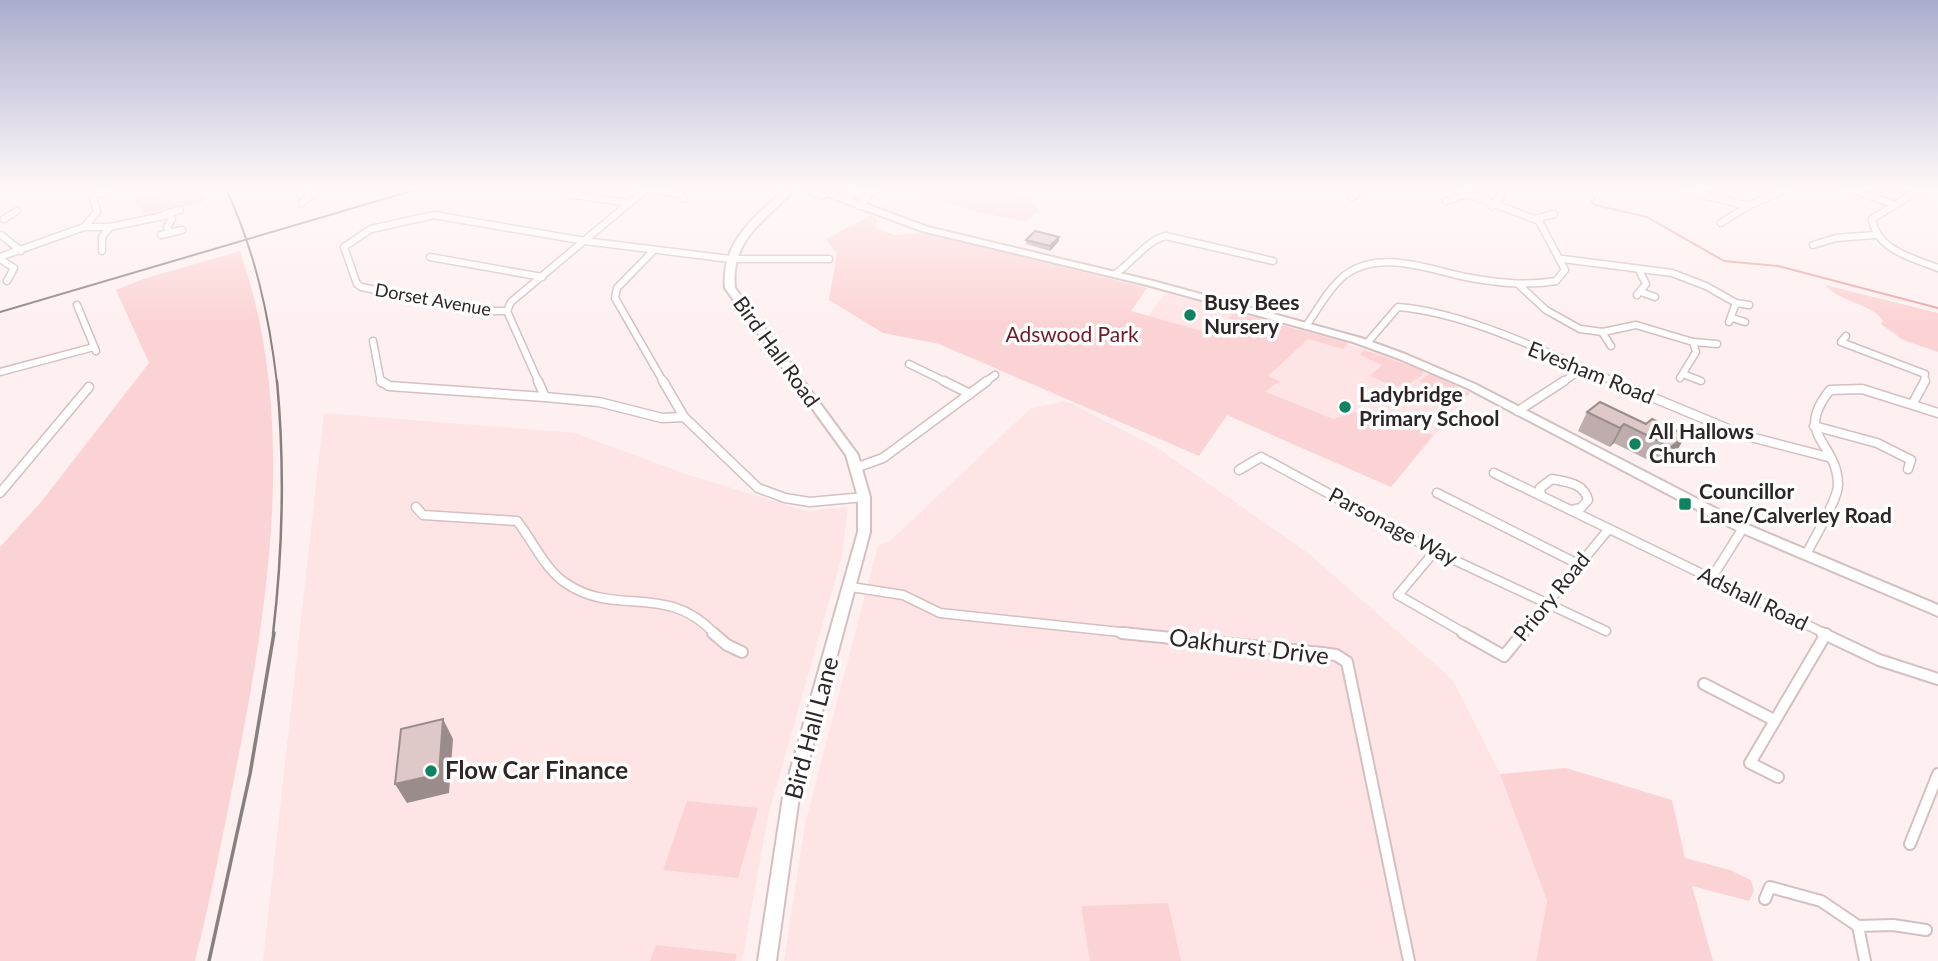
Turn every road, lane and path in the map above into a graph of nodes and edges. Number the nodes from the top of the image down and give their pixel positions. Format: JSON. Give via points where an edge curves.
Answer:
{"nodes":[{"id":1,"x":2,"y":234,"type":"edge"},
{"id":2,"x":66,"y":234,"type":"edge"},
{"id":3,"x":105,"y":234,"type":"edge"},
{"id":4,"x":166,"y":234,"type":"edge"},
{"id":5,"x":362,"y":234,"type":"edge"},
{"id":6,"x":540,"y":234,"type":"edge"},
{"id":7,"x":593,"y":234,"type":"edge"},
{"id":8,"x":747,"y":234,"type":"edge"},
{"id":9,"x":946,"y":234,"type":"edge"},
{"id":10,"x":1547,"y":234,"type":"edge"},
{"id":11,"x":161,"y":235,"type":"dead end"},
{"id":12,"x":1875,"y":236,"type":"joint"},
{"id":13,"x":585,"y":241,"type":"junction"},
{"id":14,"x":1813,"y":245,"type":"dead end"},
{"id":15,"x":654,"y":250,"type":"junction"},
{"id":16,"x":21,"y":251,"type":"junction"},
{"id":17,"x":102,"y":251,"type":"dead end"},
{"id":18,"x":430,"y":257,"type":"dead end"},
{"id":19,"x":0,"y":258,"type":"edge"},
{"id":20,"x":730,"y":259,"type":"junction"},
{"id":21,"x":1563,"y":259,"type":"junction"},
{"id":22,"x":829,"y":260,"type":"dead end"},
{"id":23,"x":1273,"y":261,"type":"dead end"},
{"id":24,"x":1132,"y":262,"type":"junction"},
{"id":25,"x":1938,"y":268,"type":"edge"},
{"id":26,"x":1640,"y":271,"type":"junction"},
{"id":27,"x":1115,"y":274,"type":"junction"},
{"id":28,"x":542,"y":277,"type":"junction"},
{"id":29,"x":1128,"y":277,"type":"junction"},
{"id":30,"x":7,"y":281,"type":"dead end"},
{"id":31,"x":1519,"y":285,"type":"junction"},
{"id":32,"x":1655,"y":297,"type":"dead end"},
{"id":33,"x":1736,"y":303,"type":"junction"},
{"id":34,"x":77,"y":305,"type":"dead end"},
{"id":35,"x":1749,"y":305,"type":"dead end"},
{"id":36,"x":507,"y":311,"type":"junction"},
{"id":37,"x":1745,"y":322,"type":"dead end"},
{"id":38,"x":1306,"y":326,"type":"junction"},
{"id":39,"x":1602,"y":332,"type":"junction"},
{"id":40,"x":1846,"y":336,"type":"dead end"},
{"id":41,"x":373,"y":341,"type":"dead end"},
{"id":42,"x":1693,"y":342,"type":"junction"},
{"id":43,"x":1367,"y":343,"type":"junction"},
{"id":44,"x":1717,"y":344,"type":"dead end"},
{"id":45,"x":1611,"y":346,"type":"dead end"},
{"id":46,"x":909,"y":364,"type":"dead end"},
{"id":47,"x":1583,"y":369,"type":"junction"},
{"id":48,"x":0,"y":372,"type":"edge"},
{"id":49,"x":995,"y":375,"type":"dead end"},
{"id":50,"x":1701,"y":381,"type":"dead end"},
{"id":51,"x":89,"y":387,"type":"dead end"},
{"id":52,"x":970,"y":394,"type":"junction"},
{"id":53,"x":545,"y":397,"type":"junction"},
{"id":54,"x":1913,"y":403,"type":"junction"},
{"id":55,"x":1518,"y":411,"type":"junction"},
{"id":56,"x":1938,"y":413,"type":"edge"},
{"id":57,"x":684,"y":417,"type":"junction"},
{"id":58,"x":1814,"y":426,"type":"junction"},
{"id":59,"x":1828,"y":457,"type":"junction"},
{"id":60,"x":858,"y":467,"type":"junction"},
{"id":61,"x":1239,"y":470,"type":"dead end"},
{"id":62,"x":1908,"y":470,"type":"dead end"},
{"id":63,"x":1494,"y":473,"type":"dead end"},
{"id":64,"x":0,"y":493,"type":"edge"},
{"id":65,"x":1437,"y":493,"type":"dead end"},
{"id":66,"x":1541,"y":496,"type":"junction"},
{"id":67,"x":864,"y":498,"type":"junction"},
{"id":68,"x":415,"y":507,"type":"dead end"},
{"id":69,"x":1571,"y":510,"type":"junction"},
{"id":70,"x":1744,"y":528,"type":"junction"},
{"id":71,"x":1608,"y":530,"type":"junction"},
{"id":72,"x":1434,"y":551,"type":"junction"},
{"id":73,"x":1807,"y":553,"type":"junction"},
{"id":74,"x":1578,"y":564,"type":"junction"},
{"id":75,"x":1711,"y":579,"type":"junction"},
{"id":76,"x":851,"y":587,"type":"junction"},
{"id":77,"x":1550,"y":603,"type":"junction"},
{"id":78,"x":1938,"y":611,"type":"edge"},
{"id":79,"x":1606,"y":631,"type":"dead end"},
{"id":80,"x":1826,"y":634,"type":"junction"},
{"id":81,"x":742,"y":652,"type":"dead end"},
{"id":82,"x":1938,"y":679,"type":"edge"},
{"id":83,"x":1704,"y":684,"type":"dead end"},
{"id":84,"x":1774,"y":720,"type":"junction"},
{"id":85,"x":1938,"y":774,"type":"edge"},
{"id":86,"x":1777,"y":776,"type":"dead end"},
{"id":87,"x":1910,"y":844,"type":"dead end"},
{"id":88,"x":1765,"y":900,"type":"dead end"},
{"id":89,"x":1858,"y":926,"type":"junction"},
{"id":90,"x":1926,"y":930,"type":"dead end"},
{"id":91,"x":767,"y":961,"type":"edge"},
{"id":92,"x":1409,"y":961,"type":"edge"},
{"id":93,"x":1865,"y":961,"type":"edge"}],
"edges":[{"from":1,"to":16,"type":"street"},
{"from":2,"to":16,"type":"street"},
{"from":3,"to":17,"type":"street"},
{"from":4,"to":11,"type":"street"},
{"from":5,"to":36,"type":"street","name":"Dorset Avenue","via":[[344,247],[361,287]]},
{"from":6,"to":13,"type":"street","name":"Dorset Avenue"},
{"from":7,"to":13,"type":"street"},
{"from":8,"to":20,"type":"street"},
{"from":9,"to":27,"type":"street"},
{"from":10,"to":21,"type":"street"},
{"from":12,"to":14,"type":"street","via":[[1836,238]]},
{"from":12,"to":25,"type":"street"},
{"from":13,"to":15,"type":"street"},
{"from":13,"to":28,"type":"street"},
{"from":15,"to":20,"type":"street"},
{"from":15,"to":57,"type":"street","via":[[617,288],[615,298]]},
{"from":16,"to":19,"type":"street"},
{"from":18,"to":28,"type":"street"},
{"from":19,"to":30,"type":"street","via":[[14,268]]},
{"from":20,"to":22,"type":"street"},
{"from":20,"to":60,"type":"street","name":"Bird Hall Road","via":[[726,273],[744,312]]},
{"from":21,"to":26,"type":"street"},
{"from":21,"to":31,"type":"street","via":[[1566,269],[1556,280]]},
{"from":23,"to":24,"type":"street","via":[[1166,236],[1156,238]]},
{"from":24,"to":27,"type":"street"},
{"from":24,"to":29,"type":"street"},
{"from":26,"to":32,"type":"street","via":[[1646,284],[1639,294]]},
{"from":26,"to":33,"type":"street","via":[[1681,276]]},
{"from":27,"to":29,"type":"street"},
{"from":28,"to":36,"type":"street"},
{"from":29,"to":38,"type":"street"},
{"from":31,"to":38,"type":"street","via":[[1397,263],[1366,265],[1341,278]]},
{"from":31,"to":39,"type":"street","via":[[1544,311]]},
{"from":33,"to":35,"type":"street"},
{"from":33,"to":37,"type":"street","via":[[1730,320]]},
{"from":34,"to":48,"type":"street","via":[[95,349]]},
{"from":36,"to":53,"type":"street"},
{"from":38,"to":43,"type":"street"},
{"from":39,"to":42,"type":"street","via":[[1628,322]]},
{"from":39,"to":45,"type":"street"},
{"from":40,"to":54,"type":"street","via":[[1841,342],[1925,374]]},
{"from":41,"to":53,"type":"street","via":[[381,383],[389,386]]},
{"from":42,"to":44,"type":"street"},
{"from":42,"to":50,"type":"street","via":[[1696,352],[1682,376]]},
{"from":43,"to":47,"type":"street","name":"Evesham Road","via":[[1404,305],[1477,327]]},
{"from":43,"to":55,"type":"street","via":[[1445,374]]},
{"from":46,"to":52,"type":"street"},
{"from":47,"to":55,"type":"street"},
{"from":47,"to":59,"type":"street","name":"Evesham Road","via":[[1729,430]]},
{"from":49,"to":52,"type":"street"},
{"from":51,"to":64,"type":"street"},
{"from":52,"to":60,"type":"street","via":[[883,458]]},
{"from":53,"to":57,"type":"street","via":[[602,402],[672,420]]},
{"from":54,"to":56,"type":"street"},
{"from":54,"to":58,"type":"street","via":[[1862,389],[1830,390],[1812,411]]},
{"from":55,"to":70,"type":"street"},
{"from":57,"to":67,"type":"street","via":[[758,488],[769,493],[812,504]]},
{"from":58,"to":59,"type":"street"},
{"from":58,"to":62,"type":"street","via":[[1904,455],[1911,460]]},
{"from":59,"to":73,"type":"street","via":[[1839,486]]},
{"from":60,"to":67,"type":"street","name":"Bird Hall Road"},
{"from":61,"to":72,"type":"street","name":"Parsonage Way","via":[[1261,457]]},
{"from":63,"to":66,"type":"street","name":"Adshall Road"},
{"from":65,"to":74,"type":"street"},
{"from":66,"to":69,"type":"street","name":"Adshall Road"},
{"from":66,"to":69,"type":"street","via":[[1540,488],[1552,479],[1576,484],[1588,500]]},
{"from":67,"to":76,"type":"street","name":"Bird Hall Lane","via":[[864,532]]},
{"from":68,"to":81,"type":"street","via":[[423,515],[517,522],[566,584],[600,599],[677,607],[692,613],[722,644]]},
{"from":69,"to":71,"type":"street","name":"Adshall Road"},
{"from":70,"to":73,"type":"street"},
{"from":70,"to":75,"type":"street"},
{"from":71,"to":74,"type":"street","name":"Priory Road"},
{"from":71,"to":75,"type":"street","name":"Adshall Road"},
{"from":72,"to":77,"type":"street","name":"Parsonage Way"},
{"from":72,"to":77,"type":"street","name":"Priory Road","via":[[1398,595],[1504,656]]},
{"from":73,"to":78,"type":"street"},
{"from":74,"to":77,"type":"street","name":"Priory Road"},
{"from":75,"to":80,"type":"street","name":"Adshall Road"},
{"from":76,"to":91,"type":"street","name":"Bird Hall Lane","via":[[791,797]]},
{"from":76,"to":92,"type":"street","name":"Oakhurst Drive","via":[[902,595],[960,616],[1322,653],[1347,662]]},
{"from":77,"to":79,"type":"street","name":"Parsonage Way"},
{"from":80,"to":82,"type":"street","name":"Adshall Road","via":[[1879,660]]},
{"from":80,"to":84,"type":"street"},
{"from":83,"to":84,"type":"street"},
{"from":84,"to":86,"type":"street","via":[[1750,763]]},
{"from":85,"to":87,"type":"street"},
{"from":88,"to":89,"type":"street","via":[[1770,887],[1787,890],[1821,901]]},
{"from":89,"to":90,"type":"street"},
{"from":89,"to":93,"type":"street"}]}
